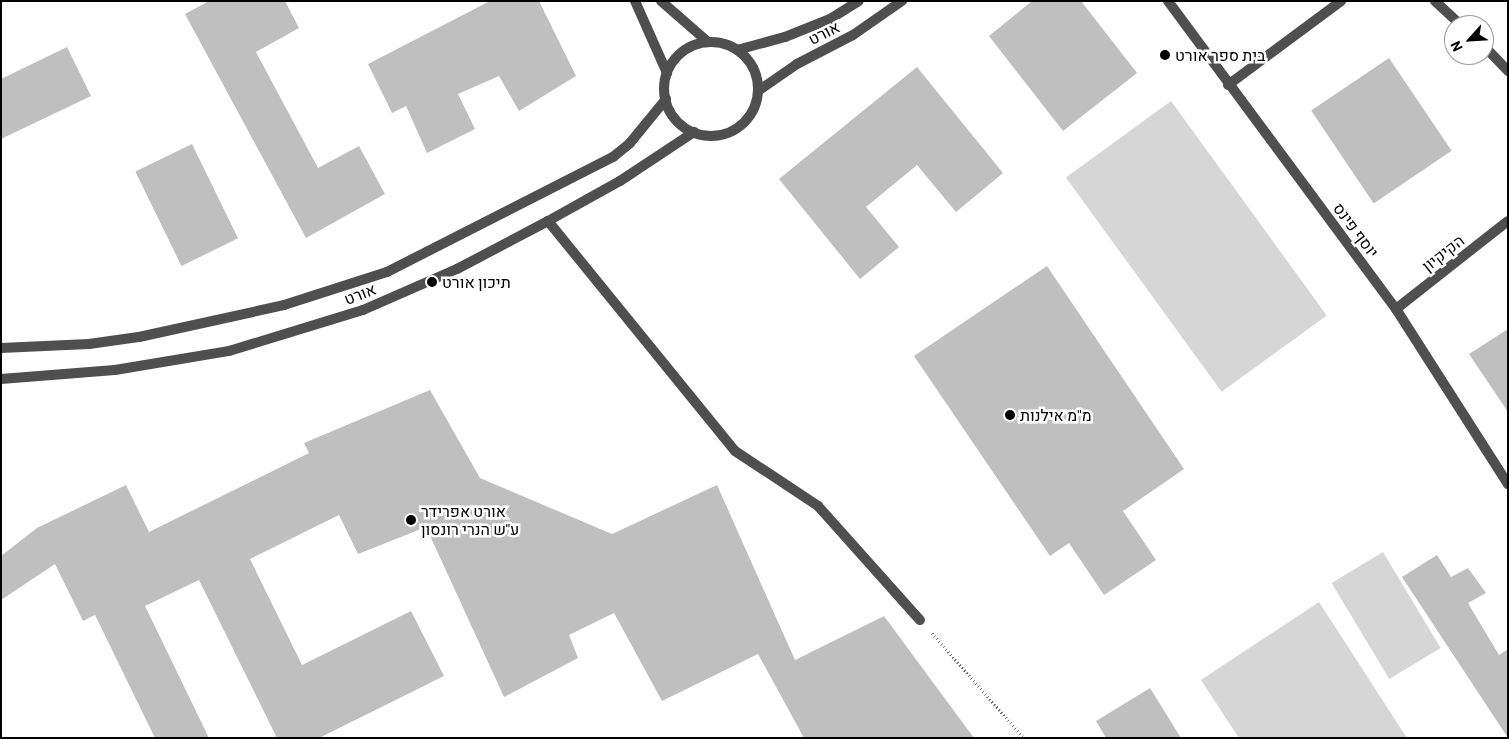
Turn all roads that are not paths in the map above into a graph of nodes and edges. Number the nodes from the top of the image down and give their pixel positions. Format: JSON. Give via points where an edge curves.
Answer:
{"nodes":[{"id":1,"x":635,"y":1,"type":"edge"},
{"id":2,"x":661,"y":1,"type":"edge"},
{"id":3,"x":859,"y":1,"type":"edge"},
{"id":4,"x":902,"y":1,"type":"edge"},
{"id":5,"x":1168,"y":1,"type":"edge"},
{"id":6,"x":1341,"y":1,"type":"edge"},
{"id":7,"x":1435,"y":1,"type":"edge"},
{"id":8,"x":1450,"y":15,"type":"edge"},
{"id":9,"x":708,"y":42,"type":"junction"},
{"id":10,"x":737,"y":50,"type":"junction"},
{"id":11,"x":1494,"y":56,"type":"edge"},
{"id":12,"x":1508,"y":71,"type":"edge"},
{"id":13,"x":667,"y":73,"type":"junction"},
{"id":14,"x":1228,"y":85,"type":"junction"},
{"id":15,"x":758,"y":90,"type":"junction"},
{"id":16,"x":666,"y":99,"type":"junction"},
{"id":17,"x":694,"y":132,"type":"junction"},
{"id":18,"x":1508,"y":221,"type":"edge"},
{"id":19,"x":548,"y":222,"type":"junction"},
{"id":20,"x":1396,"y":309,"type":"junction"},
{"id":21,"x":1,"y":348,"type":"edge"},
{"id":22,"x":1,"y":379,"type":"edge"},
{"id":23,"x":1508,"y":484,"type":"edge"},
{"id":24,"x":920,"y":620,"type":"road end"}],
"edges":[{"from":1,"to":13,"type":"street"},
{"from":2,"to":9,"type":"street"},
{"from":3,"to":10,"type":"street","name":"אורט","via":[[830,19],[785,37]]},
{"from":4,"to":15,"type":"street","name":"אורט","via":[[853,35],[797,64]]},
{"from":5,"to":14,"type":"street","name":"יוסף פינס"},
{"from":6,"to":14,"type":"street"},
{"from":7,"to":8,"type":"street"},
{"from":9,"to":10,"type":"street"},
{"from":9,"to":13,"type":"street","via":[[683,51]]},
{"from":10,"to":15,"type":"street","via":[[749,61]]},
{"from":11,"to":12,"type":"street"},
{"from":13,"to":16,"type":"street"},
{"from":14,"to":20,"type":"street","name":"יוסף פינס"},
{"from":15,"to":17,"type":"street","via":[[748,118],[737,128],[708,135]]},
{"from":16,"to":17,"type":"street","via":[[676,120]]},
{"from":16,"to":21,"type":"street","name":"אורט","via":[[630,143],[614,156],[387,272],[284,305],[139,338]]},
{"from":17,"to":19,"type":"street","name":"אורט","via":[[620,181]]},
{"from":18,"to":20,"type":"street","name":"הקיקיון"},
{"from":19,"to":22,"type":"street","name":"אורט","via":[[457,269],[363,310],[248,346],[115,370]]},
{"from":19,"to":24,"type":"street","via":[[735,451],[818,506]]},
{"from":20,"to":23,"type":"street","name":"יוסף פינס"}]}
